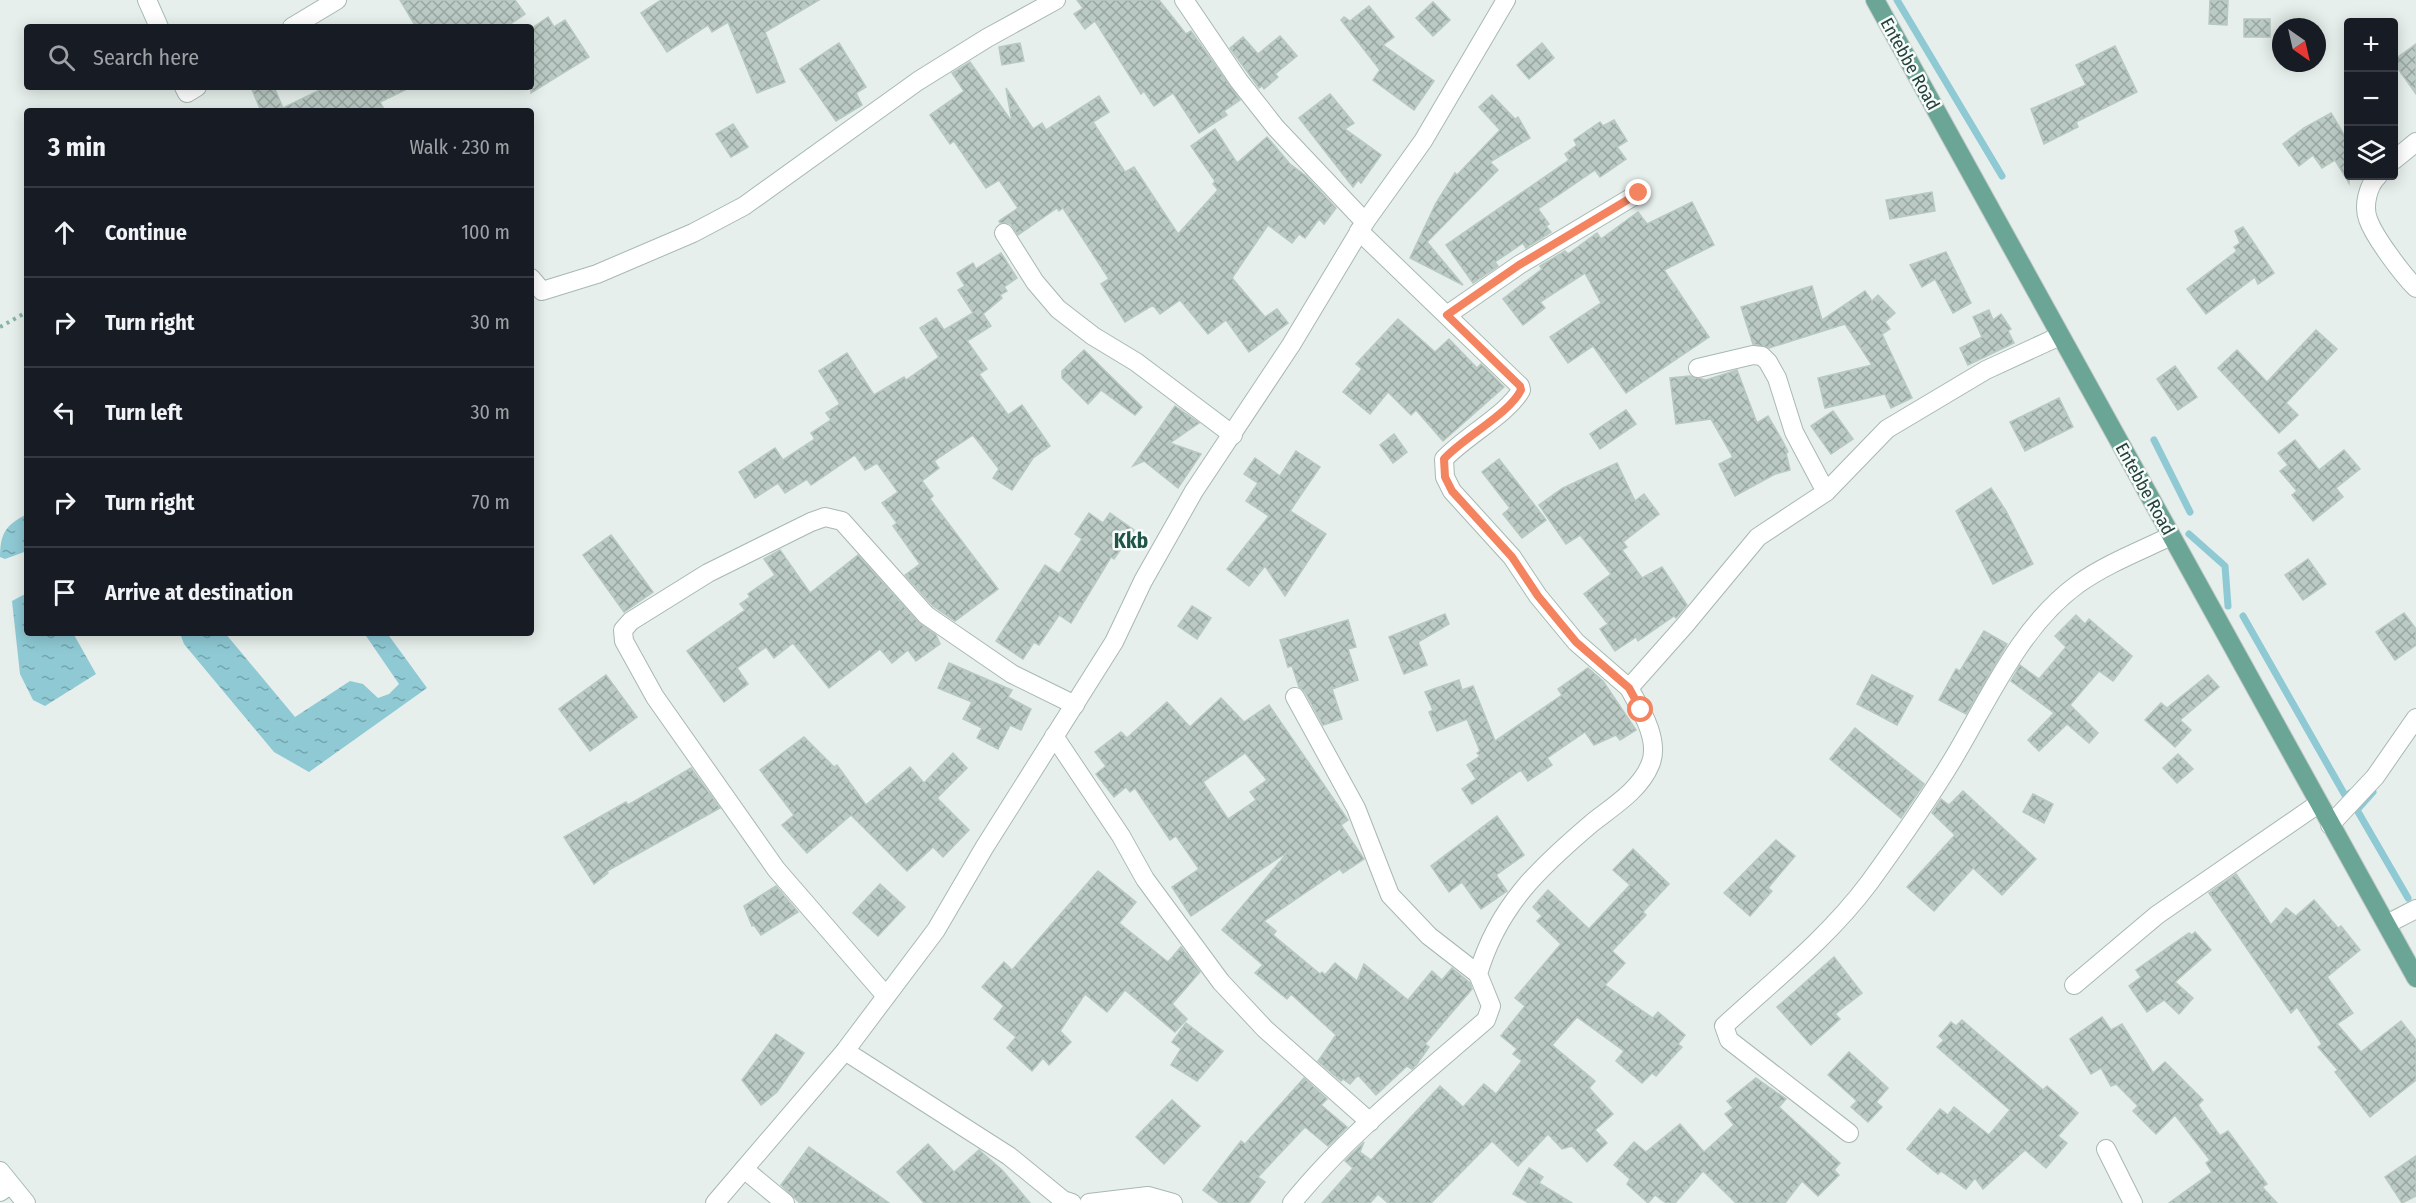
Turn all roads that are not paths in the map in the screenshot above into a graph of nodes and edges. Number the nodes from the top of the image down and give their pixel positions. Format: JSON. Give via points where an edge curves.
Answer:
{"nodes":[{"id":1,"x":147,"y":0,"type":"edge"},
{"id":2,"x":337,"y":0,"type":"edge"},
{"id":3,"x":1056,"y":0,"type":"edge"},
{"id":4,"x":1184,"y":0,"type":"edge"},
{"id":5,"x":1506,"y":0,"type":"edge"},
{"id":6,"x":1875,"y":0,"type":"edge"},
{"id":7,"x":158,"y":24,"type":"edge"},
{"id":8,"x":297,"y":24,"type":"edge"},
{"id":9,"x":2416,"y":142,"type":"edge"},
{"id":10,"x":2398,"y":157,"type":"edge"},
{"id":11,"x":2376,"y":180,"type":"edge"},
{"id":12,"x":1639,"y":193,"type":"dead end"},
{"id":13,"x":1362,"y":227,"type":"junction"},
{"id":14,"x":1004,"y":233,"type":"dead end"},
{"id":15,"x":534,"y":282,"type":"edge"},
{"id":16,"x":2416,"y":288,"type":"edge"},
{"id":17,"x":1447,"y":315,"type":"junction"},
{"id":18,"x":2060,"y":336,"type":"junction"},
{"id":19,"x":1698,"y":368,"type":"dead end"},
{"id":20,"x":1233,"y":435,"type":"junction"},
{"id":21,"x":1826,"y":492,"type":"junction"},
{"id":22,"x":2171,"y":536,"type":"junction"},
{"id":23,"x":1629,"y":688,"type":"junction"},
{"id":24,"x":1294,"y":697,"type":"dead end"},
{"id":25,"x":1075,"y":705,"type":"junction"},
{"id":26,"x":2416,"y":718,"type":"edge"},
{"id":27,"x":1054,"y":736,"type":"junction"},
{"id":28,"x":2318,"y":804,"type":"junction"},
{"id":29,"x":2330,"y":825,"type":"junction"},
{"id":30,"x":2416,"y":909,"type":"edge"},
{"id":31,"x":2387,"y":924,"type":"junction"},
{"id":32,"x":1478,"y":974,"type":"junction"},
{"id":33,"x":2416,"y":978,"type":"edge"},
{"id":34,"x":2074,"y":985,"type":"dead end"},
{"id":35,"x":886,"y":996,"type":"junction"},
{"id":36,"x":845,"y":1051,"type":"junction"},
{"id":37,"x":1370,"y":1122,"type":"junction"},
{"id":38,"x":1849,"y":1133,"type":"dead end"},
{"id":39,"x":2106,"y":1149,"type":"dead end"},
{"id":40,"x":744,"y":1169,"type":"junction"},
{"id":41,"x":3,"y":1183,"type":"edge"},
{"id":42,"x":26,"y":1203,"type":"edge"},
{"id":43,"x":715,"y":1203,"type":"edge"},
{"id":44,"x":785,"y":1203,"type":"edge"},
{"id":45,"x":1072,"y":1203,"type":"edge"},
{"id":46,"x":1089,"y":1203,"type":"edge"},
{"id":47,"x":1173,"y":1203,"type":"edge"},
{"id":48,"x":1292,"y":1203,"type":"edge"},
{"id":49,"x":2133,"y":1203,"type":"edge"}],
"edges":[{"from":1,"to":7,"type":"street"},
{"from":2,"to":8,"type":"street"},
{"from":3,"to":15,"type":"street","via":[[918,81],[744,206],[693,233],[597,274],[542,291]]},
{"from":4,"to":13,"type":"street","via":[[1239,81]]},
{"from":5,"to":13,"type":"street","via":[[1423,141]]},
{"from":6,"to":18,"type":"main road","name":"Entebbe Road"},
{"from":9,"to":10,"type":"street"},
{"from":11,"to":16,"type":"street","via":[[2366,203],[2368,220]]},
{"from":12,"to":17,"type":"street","via":[[1519,265]]},
{"from":13,"to":17,"type":"street"},
{"from":13,"to":20,"type":"street"},
{"from":14,"to":20,"type":"street","via":[[1035,282],[1058,309]]},
{"from":17,"to":23,"type":"street","via":[[1521,390],[1513,402],[1444,459],[1445,477],[1452,491],[1512,557],[1576,642]]},
{"from":18,"to":21,"type":"street","via":[[1986,370],[1898,421]]},
{"from":18,"to":22,"type":"main road","name":"Entebbe Road"},
{"from":19,"to":21,"type":"street","via":[[1762,356],[1777,378],[1794,432]]},
{"from":20,"to":25,"type":"street","via":[[1194,491],[1114,642]]},
{"from":21,"to":23,"type":"street","via":[[1758,537]]},
{"from":22,"to":28,"type":"main road","name":"Entebbe Road"},
{"from":22,"to":38,"type":"street","via":[[2078,584],[2035,625],[1951,762],[1845,913],[1724,1026],[1729,1040]]},
{"from":23,"to":32,"type":"street","via":[[1652,740],[1651,765],[1631,792],[1541,867],[1511,903],[1496,926]]},
{"from":24,"to":32,"type":"street","via":[[1356,808],[1390,895],[1429,936]]},
{"from":25,"to":27,"type":"street"},
{"from":25,"to":35,"type":"street","via":[[1012,674],[926,615],[842,521],[825,517],[708,573],[631,621],[623,630],[624,641],[655,697],[776,869]]},
{"from":26,"to":29,"type":"street","via":[[2375,777]]},
{"from":27,"to":35,"type":"street","via":[[936,930]]},
{"from":27,"to":37,"type":"street","via":[[1145,879],[1221,982],[1265,1029]]},
{"from":28,"to":29,"type":"main road","name":"Entebbe Road"},
{"from":28,"to":34,"type":"street","via":[[2157,915]]},
{"from":29,"to":31,"type":"main road","name":"Entebbe Road"},
{"from":30,"to":31,"type":"street"},
{"from":31,"to":33,"type":"main road","name":"Entebbe Road"},
{"from":32,"to":37,"type":"street","via":[[1491,1006],[1486,1020]]},
{"from":35,"to":36,"type":"street"},
{"from":36,"to":40,"type":"street"},
{"from":36,"to":45,"type":"street","via":[[1009,1156]]},
{"from":37,"to":48,"type":"street"},
{"from":39,"to":49,"type":"street"},
{"from":40,"to":43,"type":"street"},
{"from":40,"to":44,"type":"street"},
{"from":41,"to":42,"type":"street"},
{"from":46,"to":47,"type":"street","via":[[1148,1196]]}]}
